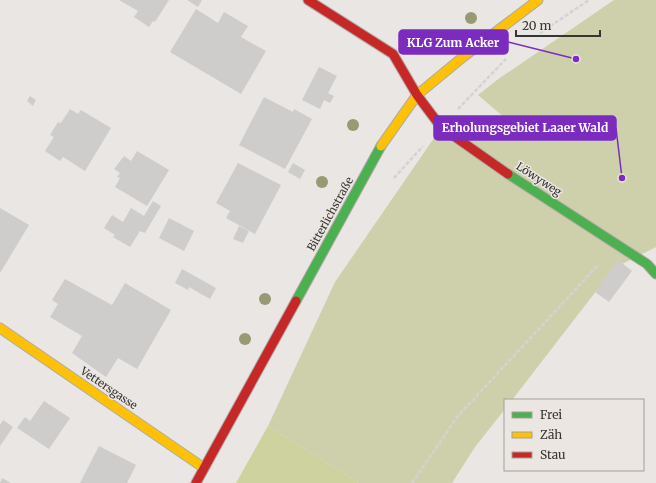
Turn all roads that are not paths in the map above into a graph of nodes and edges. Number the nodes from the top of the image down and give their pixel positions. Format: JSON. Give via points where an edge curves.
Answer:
{"nodes":[{"id":1,"x":308,"y":0,"type":"edge"},
{"id":2,"x":538,"y":0,"type":"edge"},
{"id":3,"x":417,"y":95,"type":"junction"},
{"id":4,"x":656,"y":274,"type":"edge"},
{"id":5,"x":0,"y":328,"type":"edge"},
{"id":6,"x":204,"y":468,"type":"junction"},
{"id":7,"x":196,"y":483,"type":"edge"}],
"edges":[{"from":1,"to":3,"type":"street","name":"Löwyweg","via":[[393,54]]},
{"from":2,"to":3,"type":"street","name":"Bitterlichstraße","via":[[474,47]]},
{"from":3,"to":4,"type":"street","name":"Löwyweg","via":[[441,127],[482,157],[647,264]]},
{"from":3,"to":6,"type":"street","name":"Bitterlichstraße","via":[[378,151]]},
{"from":5,"to":6,"type":"street","name":"Vettersgasse"},
{"from":6,"to":7,"type":"street","name":"Bitterlichstraße"}]}
